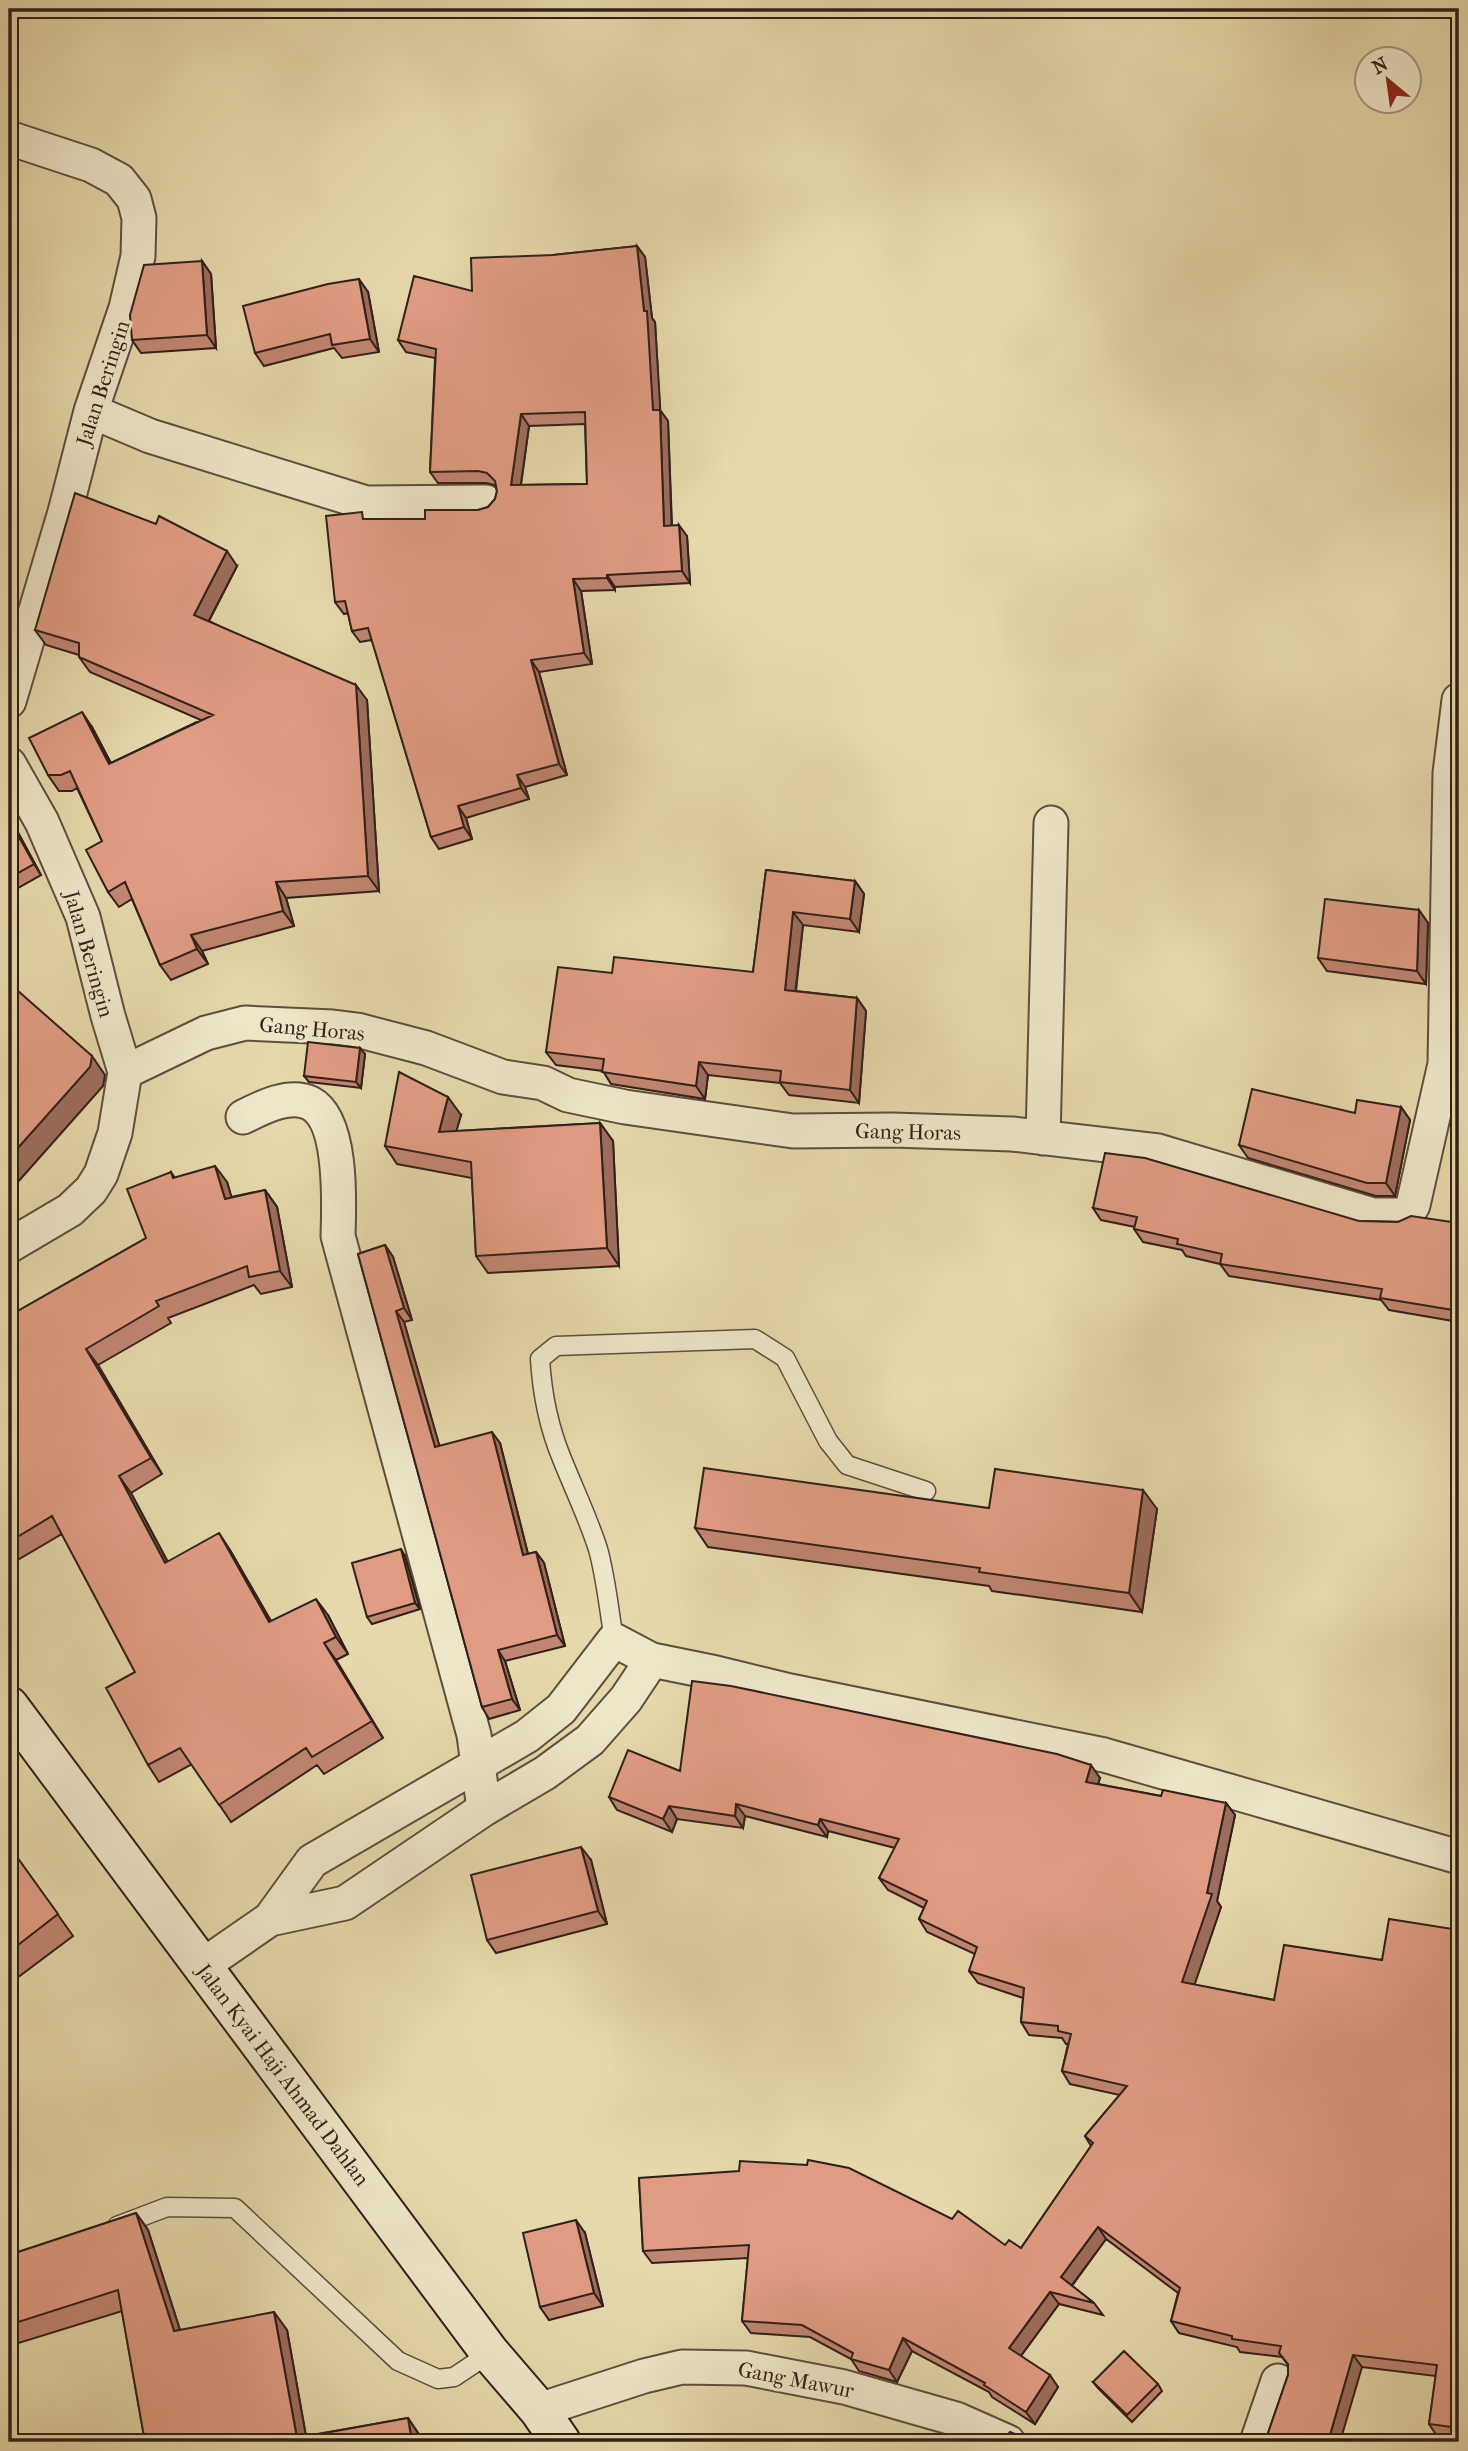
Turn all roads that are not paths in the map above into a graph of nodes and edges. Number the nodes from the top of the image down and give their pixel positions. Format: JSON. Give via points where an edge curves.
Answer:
{"nodes":[{"id":1,"x":9,"y":138,"type":"edge"},
{"id":2,"x":91,"y":411,"type":"junction"},
{"id":3,"x":486,"y":502,"type":"dead end"},
{"id":4,"x":1459,"y":700,"type":"edge"},
{"id":5,"x":9,"y":701,"type":"edge"},
{"id":6,"x":9,"y":764,"type":"edge"},
{"id":7,"x":1051,"y":823,"type":"dead end"},
{"id":8,"x":125,"y":1072,"type":"junction"},
{"id":9,"x":243,"y":1117,"type":"dead end"},
{"id":10,"x":1043,"y":1138,"type":"junction"},
{"id":11,"x":9,"y":1246,"type":"edge"},
{"id":12,"x":926,"y":1491,"type":"dead end"},
{"id":13,"x":614,"y":1640,"type":"junction"},
{"id":14,"x":652,"y":1660,"type":"junction"},
{"id":15,"x":9,"y":1706,"type":"edge"},
{"id":16,"x":478,"y":1763,"type":"junction"},
{"id":17,"x":484,"y":1809,"type":"junction"},
{"id":18,"x":1459,"y":1857,"type":"edge"},
{"id":19,"x":270,"y":1919,"type":"junction"},
{"id":20,"x":202,"y":1966,"type":"junction"},
{"id":21,"x":106,"y":2230,"type":"edge"},
{"id":22,"x":490,"y":2353,"type":"junction"},
{"id":23,"x":1278,"y":2381,"type":"dead end"},
{"id":24,"x":539,"y":2410,"type":"junction"},
{"id":25,"x":561,"y":2442,"type":"edge"},
{"id":26,"x":1008,"y":2442,"type":"edge"},
{"id":27,"x":1257,"y":2442,"type":"edge"}],
"edges":[{"from":1,"to":2,"type":"street","name":"Jalan Beringin","via":[[91,164],[119,180],[134,199],[139,218],[138,256],[126,308]]},
{"from":2,"to":3,"type":"street","via":[[150,436],[366,503]]},
{"from":2,"to":5,"type":"street","name":"Jalan Beringin"},
{"from":4,"to":10,"type":"street","name":"Gang Horas","via":[[1450,774],[1445,1064],[1407,1215],[1373,1215],[1158,1151]]},
{"from":6,"to":8,"type":"street","name":"Jalan Beringin","via":[[42,822],[83,917]]},
{"from":7,"to":10,"type":"street"},
{"from":8,"to":10,"type":"street","name":"Gang Horas","via":[[206,1033],[245,1023],[302,1024],[357,1030],[426,1048],[503,1077],[625,1107],[793,1131],[893,1130]]},
{"from":8,"to":11,"type":"street","via":[[115,1133],[101,1174],[70,1210]]},
{"from":9,"to":16,"type":"street","via":[[289,1100],[310,1104],[325,1119],[339,1187],[338,1236]]},
{"from":12,"to":13,"type":"lane","via":[[847,1465],[828,1441],[785,1358],[755,1339],[556,1346],[540,1359],[541,1380],[561,1458],[599,1552]]},
{"from":13,"to":14,"type":"street"},
{"from":13,"to":16,"type":"street","via":[[561,1709]]},
{"from":14,"to":17,"type":"street","via":[[590,1740]]},
{"from":14,"to":18,"type":"street","via":[[1104,1755]]},
{"from":15,"to":20,"type":"main road","name":"Jalan Kyai Haji Ahmad Dahlan"},
{"from":16,"to":17,"type":"street"},
{"from":16,"to":19,"type":"street","via":[[312,1861]]},
{"from":17,"to":19,"type":"street","via":[[345,1903]]},
{"from":19,"to":20,"type":"street"},
{"from":20,"to":22,"type":"main road","name":"Jalan Kyai Haji Ahmad Dahlan"},
{"from":21,"to":22,"type":"lane","via":[[167,2207],[235,2208],[398,2361],[439,2379],[454,2377]]},
{"from":22,"to":24,"type":"main road","name":"Jalan Kyai Haji Ahmad Dahlan"},
{"from":23,"to":27,"type":"street"},
{"from":24,"to":25,"type":"main road","name":"Jalan Kyai Haji Ahmad Dahlan"},
{"from":24,"to":26,"type":"street","name":"Gang Mawur","via":[[682,2367],[746,2368],[844,2387],[956,2419]]}]}
